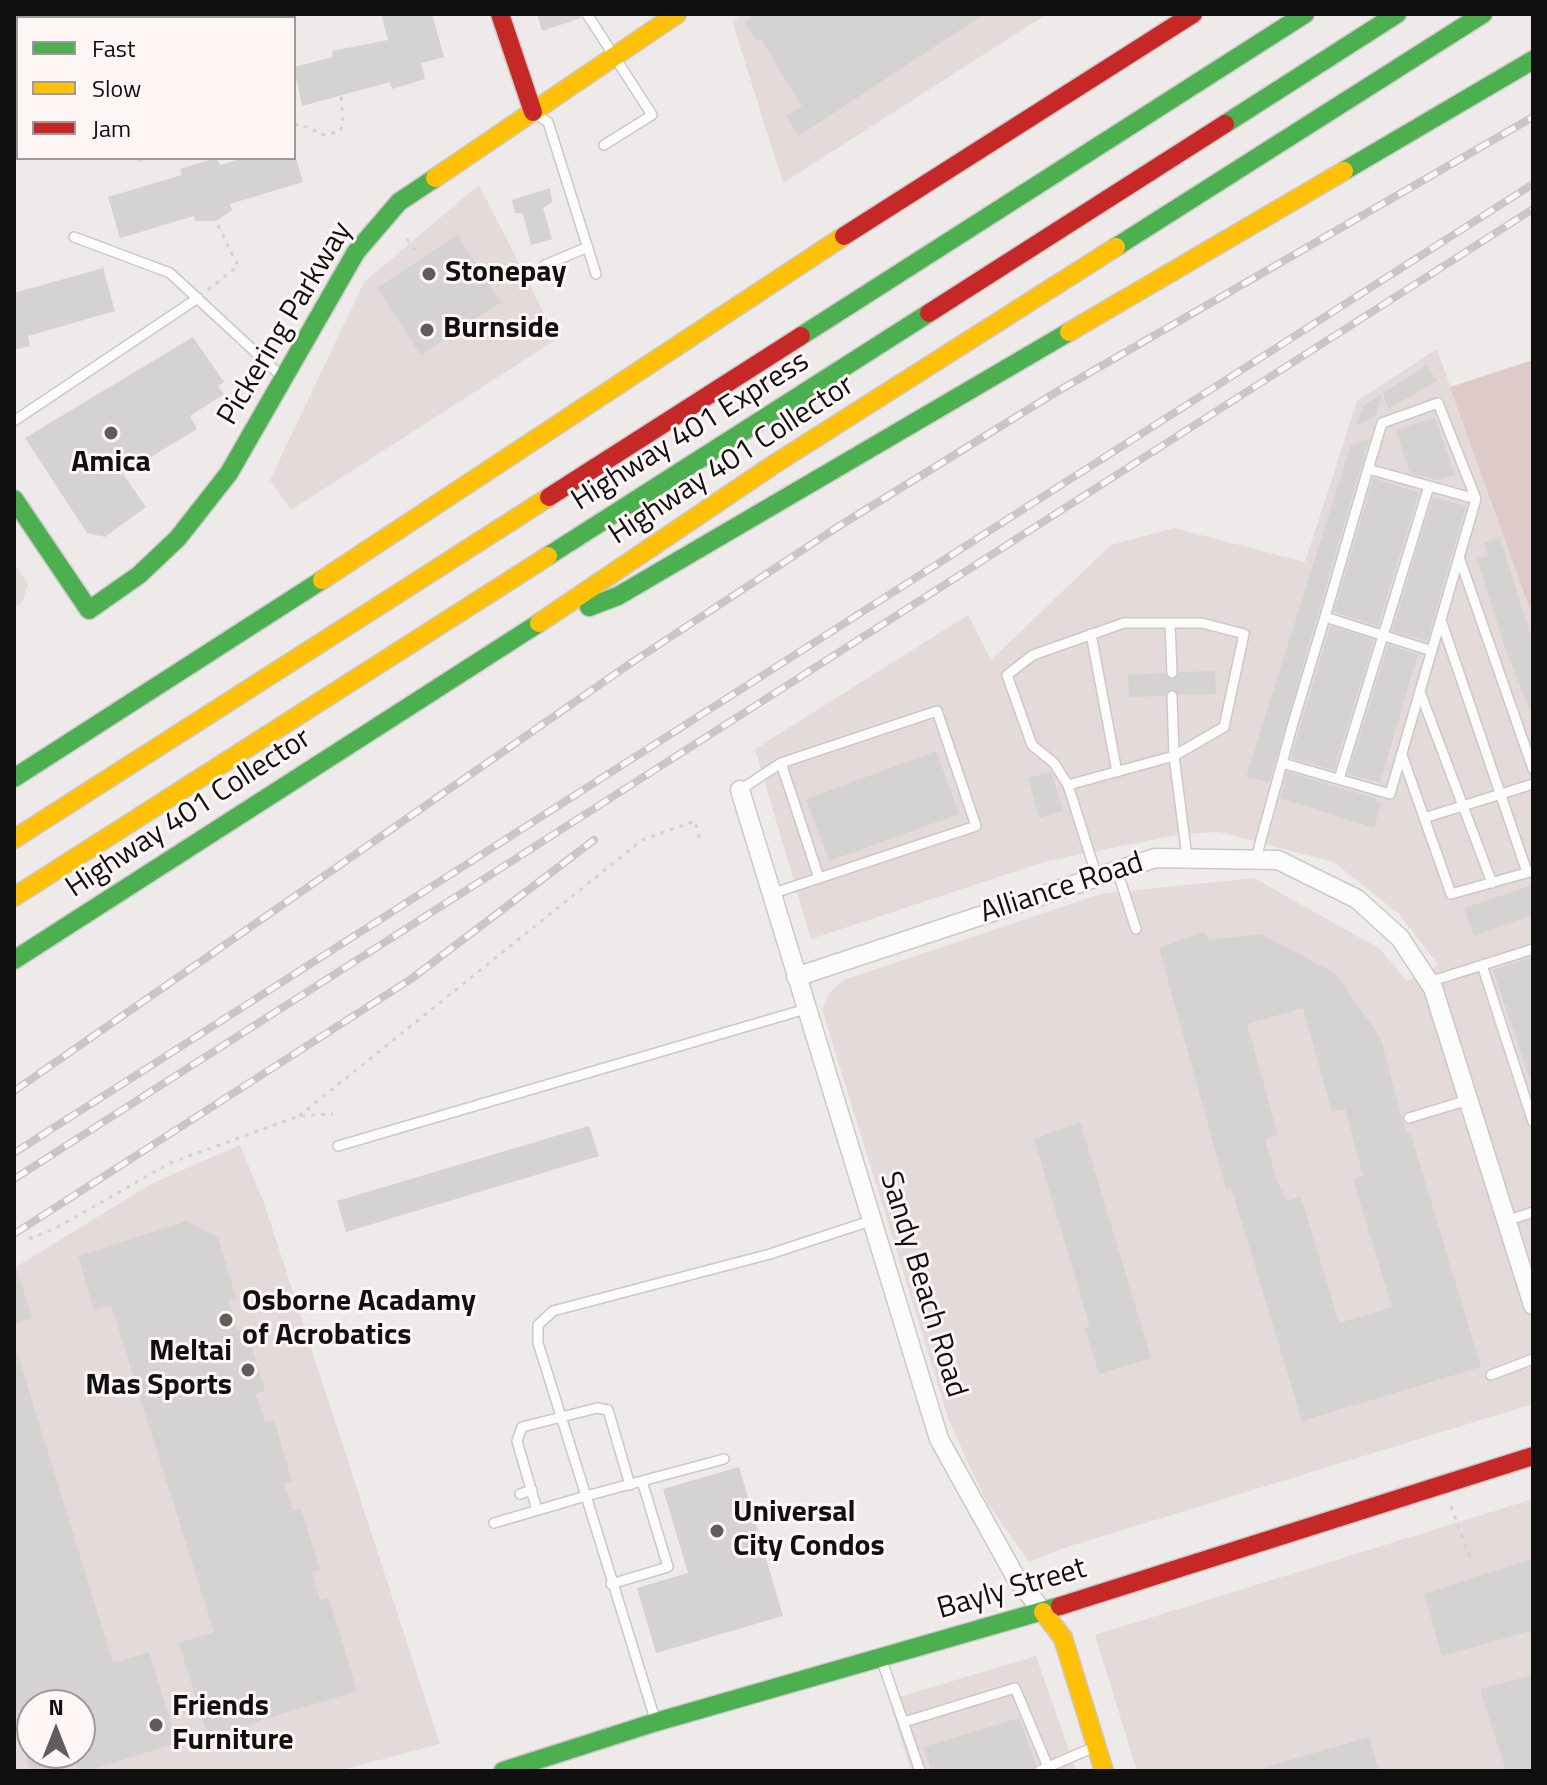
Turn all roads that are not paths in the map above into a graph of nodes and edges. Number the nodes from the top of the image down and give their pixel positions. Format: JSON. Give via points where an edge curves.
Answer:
{"nodes":[{"id":1,"x":500,"y":14,"type":"edge"},
{"id":2,"x":587,"y":14,"type":"edge"},
{"id":3,"x":677,"y":14,"type":"edge"},
{"id":4,"x":1193,"y":14,"type":"edge"},
{"id":5,"x":1305,"y":14,"type":"edge"},
{"id":6,"x":1397,"y":14,"type":"edge"},
{"id":7,"x":1483,"y":14,"type":"edge"},
{"id":8,"x":614,"y":54,"type":"junction"},
{"id":9,"x":1533,"y":60,"type":"edge"},
{"id":10,"x":533,"y":112,"type":"junction"},
{"id":11,"x":604,"y":145,"type":"dead end"},
{"id":12,"x":74,"y":237,"type":"dead end"},
{"id":13,"x":588,"y":247,"type":"junction"},
{"id":14,"x":545,"y":265,"type":"dead end"},
{"id":15,"x":596,"y":274,"type":"dead end"},
{"id":16,"x":198,"y":298,"type":"junction"},
{"id":17,"x":284,"y":379,"type":"junction"},
{"id":18,"x":14,"y":421,"type":"edge"},
{"id":19,"x":1368,"y":469,"type":"junction"},
{"id":20,"x":1429,"y":486,"type":"junction"},
{"id":21,"x":14,"y":499,"type":"edge"},
{"id":22,"x":1476,"y":499,"type":"junction"},
{"id":23,"x":1459,"y":557,"type":"junction"},
{"id":24,"x":1325,"y":617,"type":"junction"},
{"id":25,"x":1441,"y":620,"type":"junction"},
{"id":26,"x":1170,"y":623,"type":"junction"},
{"id":27,"x":532,"y":627,"type":"junction"},
{"id":28,"x":1091,"y":634,"type":"junction"},
{"id":29,"x":1384,"y":636,"type":"junction"},
{"id":30,"x":1432,"y":651,"type":"junction"},
{"id":31,"x":1172,"y":673,"type":"dead end"},
{"id":32,"x":1420,"y":692,"type":"junction"},
{"id":33,"x":1172,"y":696,"type":"dead end"},
{"id":34,"x":1402,"y":753,"type":"junction"},
{"id":35,"x":1174,"y":756,"type":"junction"},
{"id":36,"x":781,"y":763,"type":"junction"},
{"id":37,"x":1282,"y":763,"type":"junction"},
{"id":38,"x":1533,"y":769,"type":"edge"},
{"id":39,"x":1117,"y":772,"type":"junction"},
{"id":40,"x":14,"y":778,"type":"edge"},
{"id":41,"x":1339,"y":779,"type":"junction"},
{"id":42,"x":1533,"y":784,"type":"edge"},
{"id":43,"x":1068,"y":785,"type":"junction"},
{"id":44,"x":740,"y":790,"type":"joint"},
{"id":45,"x":1500,"y":794,"type":"junction"},
{"id":46,"x":1463,"y":806,"type":"junction"},
{"id":47,"x":1424,"y":818,"type":"junction"},
{"id":48,"x":14,"y":839,"type":"edge"},
{"id":49,"x":1187,"y":857,"type":"junction"},
{"id":50,"x":1256,"y":858,"type":"junction"},
{"id":51,"x":1117,"y":870,"type":"junction"},
{"id":52,"x":1530,"y":872,"type":"edge"},
{"id":53,"x":1097,"y":877,"type":"junction"},
{"id":54,"x":819,"y":878,"type":"junction"},
{"id":55,"x":1492,"y":883,"type":"junction"},
{"id":56,"x":771,"y":894,"type":"junction"},
{"id":57,"x":14,"y":897,"type":"edge"},
{"id":58,"x":1136,"y":929,"type":"dead end"},
{"id":59,"x":1533,"y":949,"type":"edge"},
{"id":60,"x":14,"y":960,"type":"edge"},
{"id":61,"x":1482,"y":965,"type":"junction"},
{"id":62,"x":796,"y":977,"type":"junction"},
{"id":63,"x":1429,"y":982,"type":"junction"},
{"id":64,"x":806,"y":1009,"type":"junction"},
{"id":65,"x":1468,"y":1100,"type":"junction"},
{"id":66,"x":1409,"y":1118,"type":"dead end"},
{"id":67,"x":1533,"y":1122,"type":"edge"},
{"id":68,"x":338,"y":1146,"type":"dead end"},
{"id":69,"x":1533,"y":1212,"type":"edge"},
{"id":70,"x":873,"y":1220,"type":"junction"},
{"id":71,"x":1506,"y":1221,"type":"junction"},
{"id":72,"x":1533,"y":1305,"type":"edge"},
{"id":73,"x":1533,"y":1359,"type":"edge"},
{"id":74,"x":1491,"y":1375,"type":"dead end"},
{"id":75,"x":560,"y":1417,"type":"junction"},
{"id":76,"x":1533,"y":1456,"type":"edge"},
{"id":77,"x":724,"y":1459,"type":"dead end"},
{"id":78,"x":642,"y":1481,"type":"junction"},
{"id":79,"x":630,"y":1485,"type":"junction"},
{"id":80,"x":532,"y":1490,"type":"junction"},
{"id":81,"x":520,"y":1494,"type":"dead end"},
{"id":82,"x":586,"y":1496,"type":"junction"},
{"id":83,"x":537,"y":1510,"type":"junction"},
{"id":84,"x":494,"y":1523,"type":"dead end"},
{"id":85,"x":611,"y":1584,"type":"junction"},
{"id":86,"x":1043,"y":1612,"type":"junction"},
{"id":87,"x":880,"y":1658,"type":"junction"},
{"id":88,"x":656,"y":1722,"type":"junction"},
{"id":89,"x":904,"y":1722,"type":"junction"},
{"id":90,"x":1096,"y":1746,"type":"junction"},
{"id":91,"x":1044,"y":1769,"type":"edge"},
{"id":92,"x":503,"y":1771,"type":"edge"},
{"id":93,"x":920,"y":1771,"type":"edge"},
{"id":94,"x":1104,"y":1771,"type":"edge"}],
"edges":[{"from":1,"to":10,"type":"main road"},
{"from":2,"to":8,"type":"lane"},
{"from":3,"to":8,"type":"main road","name":"Pickering Parkway"},
{"from":4,"to":40,"type":"main road","via":[[778,278]]},
{"from":5,"to":48,"type":"main road","name":"Highway 401 Express"},
{"from":6,"to":57,"type":"main road","name":"Highway 401 Express"},
{"from":7,"to":27,"type":"main road","name":"Highway 401 Collector","via":[[773,465]]},
{"from":8,"to":10,"type":"main road","name":"Pickering Parkway"},
{"from":8,"to":11,"type":"lane","via":[[652,115]]},
{"from":9,"to":27,"type":"main road","via":[[618,596]]},
{"from":10,"to":13,"type":"lane","via":[[548,122]]},
{"from":10,"to":17,"type":"main road","name":"Pickering Parkway","via":[[399,202],[356,252]]},
{"from":12,"to":16,"type":"lane","via":[[170,273]]},
{"from":13,"to":14,"type":"lane"},
{"from":13,"to":15,"type":"lane"},
{"from":16,"to":17,"type":"lane"},
{"from":16,"to":18,"type":"lane"},
{"from":17,"to":21,"type":"main road","name":"Pickering Parkway","via":[[207,504],[139,575],[89,610]]},
{"from":19,"to":20,"type":"lane"},
{"from":19,"to":22,"type":"lane","via":[[1382,423],[1438,403]]},
{"from":19,"to":24,"type":"lane"},
{"from":20,"to":22,"type":"lane"},
{"from":20,"to":29,"type":"lane"},
{"from":22,"to":23,"type":"lane"},
{"from":23,"to":25,"type":"lane"},
{"from":23,"to":38,"type":"lane"},
{"from":24,"to":29,"type":"lane"},
{"from":24,"to":37,"type":"lane"},
{"from":25,"to":30,"type":"lane"},
{"from":25,"to":45,"type":"lane"},
{"from":26,"to":28,"type":"lane","via":[[1124,623]]},
{"from":26,"to":31,"type":"lane"},
{"from":26,"to":35,"type":"lane","via":[[1202,623],[1244,634],[1224,727]]},
{"from":27,"to":60,"type":"main road","name":"Highway 401 Collector"},
{"from":28,"to":39,"type":"lane"},
{"from":28,"to":43,"type":"lane","via":[[1033,655],[1007,675],[1032,745],[1054,763]]},
{"from":29,"to":30,"type":"lane"},
{"from":29,"to":41,"type":"lane"},
{"from":30,"to":32,"type":"lane"},
{"from":32,"to":34,"type":"lane"},
{"from":32,"to":46,"type":"lane"},
{"from":33,"to":35,"type":"lane"},
{"from":34,"to":41,"type":"lane","via":[[1390,794]]},
{"from":34,"to":47,"type":"lane"},
{"from":35,"to":39,"type":"lane"},
{"from":35,"to":49,"type":"lane"},
{"from":36,"to":44,"type":"lane"},
{"from":36,"to":54,"type":"lane"},
{"from":36,"to":54,"type":"lane","via":[[937,711],[976,826]]},
{"from":37,"to":41,"type":"lane"},
{"from":37,"to":50,"type":"lane"},
{"from":39,"to":43,"type":"lane"},
{"from":42,"to":45,"type":"lane"},
{"from":43,"to":53,"type":"lane"},
{"from":44,"to":56,"type":"street","name":"Sandy Beach Road"},
{"from":45,"to":46,"type":"lane"},
{"from":45,"to":52,"type":"lane"},
{"from":46,"to":47,"type":"lane"},
{"from":46,"to":55,"type":"lane"},
{"from":47,"to":55,"type":"lane","via":[[1451,894]]},
{"from":49,"to":50,"type":"street","name":"Alliance Road"},
{"from":49,"to":51,"type":"street","name":"Alliance Road","via":[[1155,858]]},
{"from":50,"to":63,"type":"street","name":"Alliance Road","via":[[1278,860],[1357,899],[1400,938]]},
{"from":51,"to":53,"type":"street","name":"Alliance Road"},
{"from":51,"to":58,"type":"lane"},
{"from":52,"to":55,"type":"lane"},
{"from":53,"to":62,"type":"street","name":"Alliance Road"},
{"from":54,"to":56,"type":"lane"},
{"from":56,"to":62,"type":"street","name":"Sandy Beach Road"},
{"from":59,"to":61,"type":"lane"},
{"from":61,"to":63,"type":"lane"},
{"from":61,"to":67,"type":"lane"},
{"from":62,"to":64,"type":"street","name":"Sandy Beach Road"},
{"from":63,"to":65,"type":"street","name":"Alliance Road"},
{"from":64,"to":68,"type":"lane"},
{"from":64,"to":70,"type":"street","name":"Sandy Beach Road"},
{"from":65,"to":66,"type":"lane"},
{"from":65,"to":71,"type":"street","name":"Alliance Road"},
{"from":69,"to":71,"type":"lane"},
{"from":70,"to":75,"type":"lane","via":[[770,1254],[553,1311],[538,1325],[538,1343]]},
{"from":70,"to":86,"type":"street","name":"Sandy Beach Road","via":[[939,1439],[1015,1576]]},
{"from":71,"to":72,"type":"street","name":"Alliance Road"},
{"from":73,"to":74,"type":"lane"},
{"from":75,"to":79,"type":"lane","via":[[608,1410]]},
{"from":75,"to":80,"type":"lane","via":[[522,1427],[517,1441]]},
{"from":75,"to":82,"type":"lane"},
{"from":76,"to":86,"type":"main road","name":"Bayly Street"},
{"from":77,"to":78,"type":"lane"},
{"from":78,"to":79,"type":"lane"},
{"from":78,"to":85,"type":"lane","via":[[668,1567]]},
{"from":79,"to":82,"type":"lane"},
{"from":80,"to":81,"type":"lane"},
{"from":80,"to":83,"type":"lane"},
{"from":82,"to":83,"type":"lane"},
{"from":82,"to":85,"type":"lane"},
{"from":83,"to":84,"type":"lane"},
{"from":85,"to":88,"type":"lane"},
{"from":86,"to":87,"type":"main road","name":"Bayly Street"},
{"from":86,"to":90,"type":"main road","name":"Sandy Beach Road","via":[[1063,1638]]},
{"from":87,"to":88,"type":"main road","name":"Bayly Street"},
{"from":87,"to":89,"type":"lane"},
{"from":88,"to":92,"type":"main road","name":"Bayly Street"},
{"from":89,"to":91,"type":"lane","via":[[1015,1688]]},
{"from":89,"to":93,"type":"lane"},
{"from":90,"to":91,"type":"lane"},
{"from":90,"to":94,"type":"main road","name":"Sandy Beach Road"}]}
